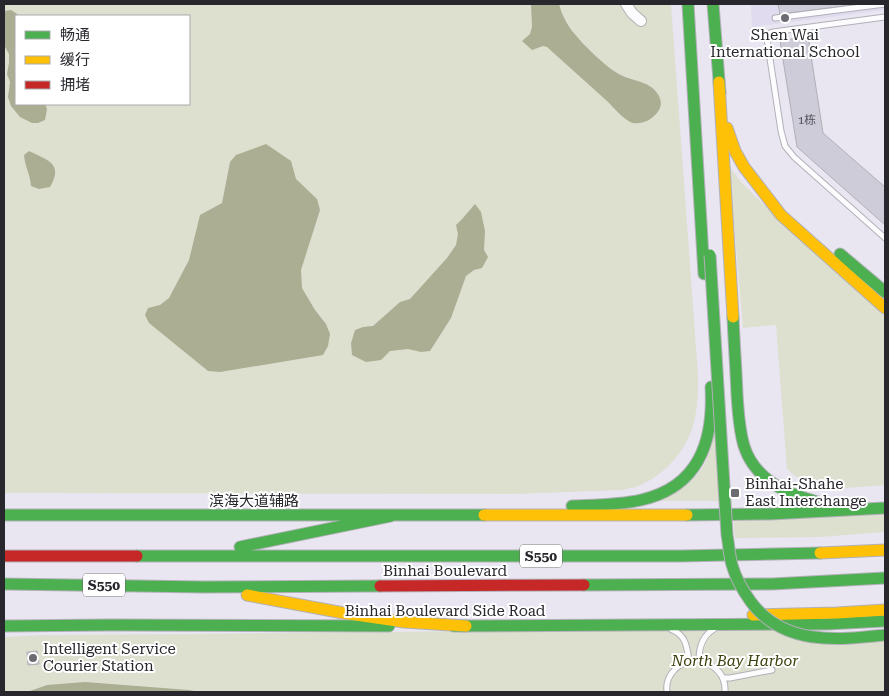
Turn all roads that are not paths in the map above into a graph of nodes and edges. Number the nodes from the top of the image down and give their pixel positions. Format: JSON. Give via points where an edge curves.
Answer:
{"nodes":[{"id":1,"x":626,"y":4,"type":"edge"},
{"id":2,"x":688,"y":4,"type":"edge"},
{"id":3,"x":713,"y":4,"type":"edge"},
{"id":4,"x":885,"y":4,"type":"edge"},
{"id":5,"x":885,"y":17,"type":"edge"},
{"id":6,"x":775,"y":18,"type":"dead end"},
{"id":7,"x":641,"y":20,"type":"dead end"},
{"id":8,"x":719,"y":82,"type":"junction"},
{"id":9,"x":694,"y":105,"type":"junction"},
{"id":10,"x":756,"y":183,"type":"junction"},
{"id":11,"x":885,"y":238,"type":"edge"},
{"id":12,"x":885,"y":292,"type":"edge"},
{"id":13,"x":885,"y":308,"type":"edge"},
{"id":14,"x":880,"y":508,"type":"edge"},
{"id":15,"x":4,"y":515,"type":"edge"},
{"id":16,"x":391,"y":516,"type":"junction"},
{"id":17,"x":504,"y":516,"type":"junction"},
{"id":18,"x":885,"y":550,"type":"edge"},
{"id":19,"x":7,"y":555,"type":"edge"},
{"id":20,"x":197,"y":555,"type":"junction"},
{"id":21,"x":885,"y":578,"type":"edge"},
{"id":22,"x":4,"y":584,"type":"edge"},
{"id":23,"x":204,"y":587,"type":"junction"},
{"id":24,"x":885,"y":610,"type":"edge"},
{"id":25,"x":885,"y":621,"type":"edge"},
{"id":26,"x":602,"y":625,"type":"junction"},
{"id":27,"x":657,"y":625,"type":"junction"},
{"id":28,"x":724,"y":625,"type":"junction"},
{"id":29,"x":4,"y":626,"type":"edge"},
{"id":30,"x":466,"y":626,"type":"junction"},
{"id":31,"x":885,"y":635,"type":"edge"},
{"id":32,"x":772,"y":670,"type":"dead end"},
{"id":33,"x":723,"y":678,"type":"junction"},
{"id":34,"x":666,"y":692,"type":"edge"},
{"id":35,"x":724,"y":692,"type":"edge"}],
"edges":[{"from":1,"to":7,"type":"street"},
{"from":2,"to":9,"type":"main road"},
{"from":3,"to":8,"type":"main road"},
{"from":4,"to":6,"type":"lane"},
{"from":5,"to":11,"type":"lane","via":[[767,35],[784,146]]},
{"from":8,"to":10,"type":"main road","via":[[730,138],[744,168]]},
{"from":8,"to":14,"type":"main road","via":[[739,420],[745,449],[760,473],[784,491],[814,502]]},
{"from":9,"to":17,"type":"main road","via":[[711,387],[711,420],[705,448],[688,474],[670,490],[657,496],[628,503],[573,506]]},
{"from":9,"to":31,"type":"main road","bridge":true,"via":[[710,255],[732,565],[746,595],[778,627],[808,636]]},
{"from":10,"to":12,"type":"main road"},
{"from":10,"to":13,"type":"main road","via":[[781,215]]},
{"from":14,"to":17,"type":"main road","via":[[770,514]]},
{"from":15,"to":16,"type":"main road","name":"滨海大道辅路"},
{"from":16,"to":17,"type":"main road","name":"滨海大道辅路"},
{"from":16,"to":20,"type":"main road"},
{"from":18,"to":20,"type":"main road","name":"Binhai Boulevard","number":"S550","via":[[681,556]]},
{"from":19,"to":20,"type":"main road","name":"Binhai Boulevard","number":"S550"},
{"from":21,"to":23,"type":"main road","name":"Binhai Boulevard","number":"S550","via":[[707,585]]},
{"from":22,"to":23,"type":"main road","name":"Binhai Boulevard","number":"S550"},
{"from":23,"to":30,"type":"main road","via":[[383,619]]},
{"from":24,"to":26,"type":"main road","via":[[713,616]]},
{"from":25,"to":28,"type":"main road","name":"Binhai Boulevard Side Road"},
{"from":26,"to":27,"type":"main road","name":"Binhai Boulevard Side Road"},
{"from":26,"to":30,"type":"main road","name":"Binhai Boulevard Side Road"},
{"from":27,"to":28,"type":"main road","name":"Binhai Boulevard Side Road"},
{"from":27,"to":34,"type":"lane","via":[[681,636],[688,650],[689,661],[672,672]]},
{"from":28,"to":33,"type":"lane","via":[[708,634],[699,651],[699,660],[717,669]]},
{"from":29,"to":30,"type":"main road","name":"Binhai Boulevard Side Road"},
{"from":32,"to":33,"type":"lane"},
{"from":33,"to":35,"type":"lane"}]}
